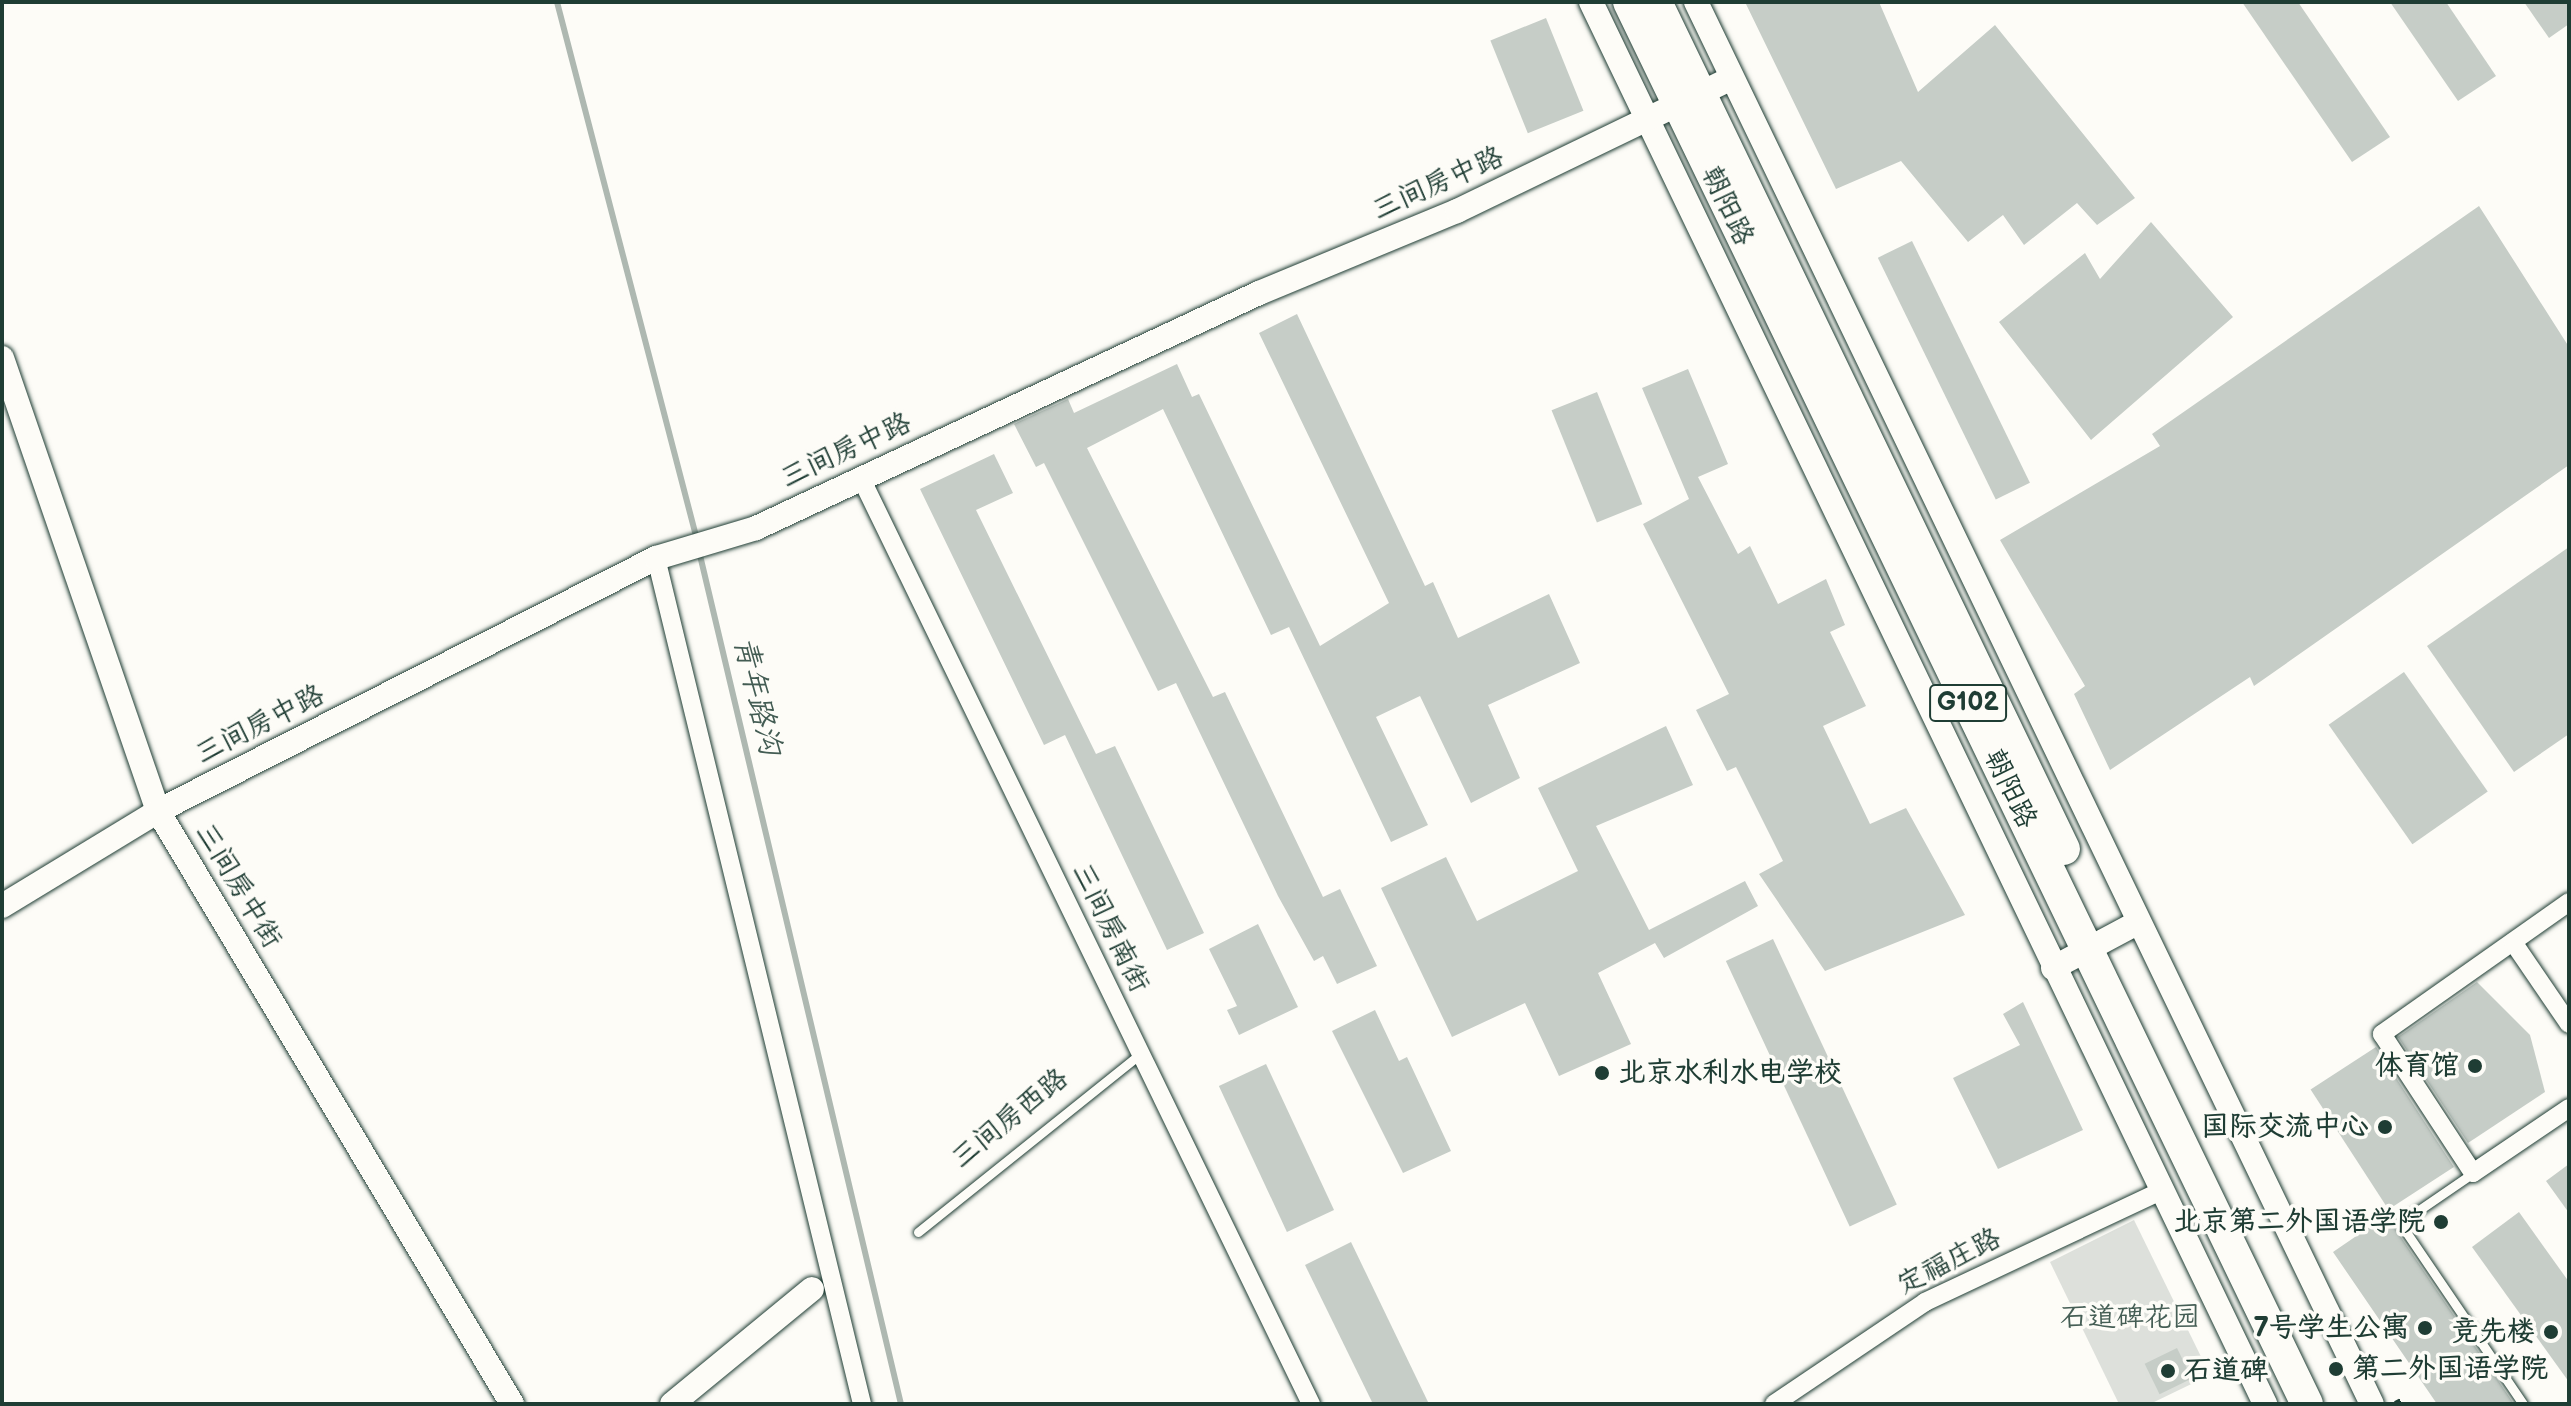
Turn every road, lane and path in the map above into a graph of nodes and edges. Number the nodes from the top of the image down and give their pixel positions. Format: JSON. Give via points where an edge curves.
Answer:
{"nodes":[{"id":1,"x":1591,"y":2,"type":"edge"},
{"id":2,"x":1629,"y":2,"type":"edge"},
{"id":3,"x":1656,"y":2,"type":"edge"},
{"id":4,"x":1696,"y":2,"type":"edge"},
{"id":5,"x":1732,"y":78,"type":"junction"},
{"id":6,"x":1677,"y":106,"type":"junction"},
{"id":7,"x":2,"y":358,"type":"edge"},
{"id":8,"x":860,"y":476,"type":"junction"},
{"id":9,"x":663,"y":556,"type":"junction"},
{"id":10,"x":158,"y":811,"type":"junction"},
{"id":11,"x":2569,"y":902,"type":"edge"},
{"id":12,"x":2,"y":906,"type":"edge"},
{"id":13,"x":2137,"y":923,"type":"junction"},
{"id":14,"x":2513,"y":942,"type":"junction"},
{"id":15,"x":2098,"y":944,"type":"junction"},
{"id":16,"x":2053,"y":968,"type":"junction"},
{"id":17,"x":2569,"y":1024,"type":"edge"},
{"id":18,"x":1140,"y":1054,"type":"junction"},
{"id":19,"x":2569,"y":1108,"type":"edge"},
{"id":20,"x":2473,"y":1173,"type":"junction"},
{"id":21,"x":2161,"y":1191,"type":"junction"},
{"id":22,"x":918,"y":1232,"type":"dead end"},
{"id":23,"x":812,"y":1289,"type":"dead end"},
{"id":24,"x":2405,"y":1398,"type":"dead end"},
{"id":25,"x":512,"y":1404,"type":"edge"},
{"id":26,"x":672,"y":1404,"type":"edge"},
{"id":27,"x":862,"y":1404,"type":"edge"},
{"id":28,"x":1311,"y":1404,"type":"edge"},
{"id":29,"x":1774,"y":1404,"type":"edge"},
{"id":30,"x":2265,"y":1404,"type":"edge"},
{"id":31,"x":2307,"y":1404,"type":"edge"},
{"id":32,"x":2330,"y":1404,"type":"edge"},
{"id":33,"x":2372,"y":1404,"type":"edge"},
{"id":34,"x":2393,"y":1404,"type":"edge"},
{"id":35,"x":2523,"y":1404,"type":"edge"}],
"edges":[{"from":1,"to":6,"type":"street","name":"朝阳路"},
{"from":2,"to":6,"type":"highway","name":"朝阳路","number":"G102"},
{"from":3,"to":6,"type":"highway","name":"朝阳路","number":"G102"},
{"from":4,"to":5,"type":"street","name":"朝阳路"},
{"from":5,"to":6,"type":"street","name":"三间房中路"},
{"from":5,"to":13,"type":"street","name":"朝阳路"},
{"from":6,"to":8,"type":"street","name":"三间房中路"},
{"from":6,"to":15,"type":"highway","name":"朝阳路","number":"G102"},
{"from":6,"to":16,"type":"street","name":"朝阳路"},
{"from":7,"to":10,"type":"street","name":"三间房中街"},
{"from":8,"to":9,"type":"street","name":"三间房中路","via":[[737,536]]},
{"from":8,"to":18,"type":"street","name":"三间房南街"},
{"from":9,"to":10,"type":"street","name":"三间房中路"},
{"from":9,"to":27,"type":"street"},
{"from":10,"to":12,"type":"street","name":"三间房中路"},
{"from":10,"to":25,"type":"street","name":"三间房中街"},
{"from":11,"to":14,"type":"street"},
{"from":13,"to":15,"type":"street"},
{"from":13,"to":33,"type":"street","name":"朝阳路"},
{"from":14,"to":17,"type":"street"},
{"from":14,"to":20,"type":"street","via":[[2382,1034]]},
{"from":15,"to":16,"type":"street"},
{"from":15,"to":31,"type":"highway","name":"朝阳路","number":"G102"},
{"from":15,"to":32,"type":"highway","name":"朝阳路","number":"G102"},
{"from":16,"to":21,"type":"street","name":"朝阳路"},
{"from":18,"to":22,"type":"lane","name":"三间房西路"},
{"from":18,"to":28,"type":"street","name":"三间房南街"},
{"from":19,"to":20,"type":"street"},
{"from":20,"to":35,"type":"lane","via":[[2400,1223]]},
{"from":21,"to":29,"type":"street","name":"定福庄路","via":[[1925,1302]]},
{"from":21,"to":30,"type":"street","name":"朝阳路"},
{"from":23,"to":26,"type":"street"},
{"from":24,"to":34,"type":"path"}]}
